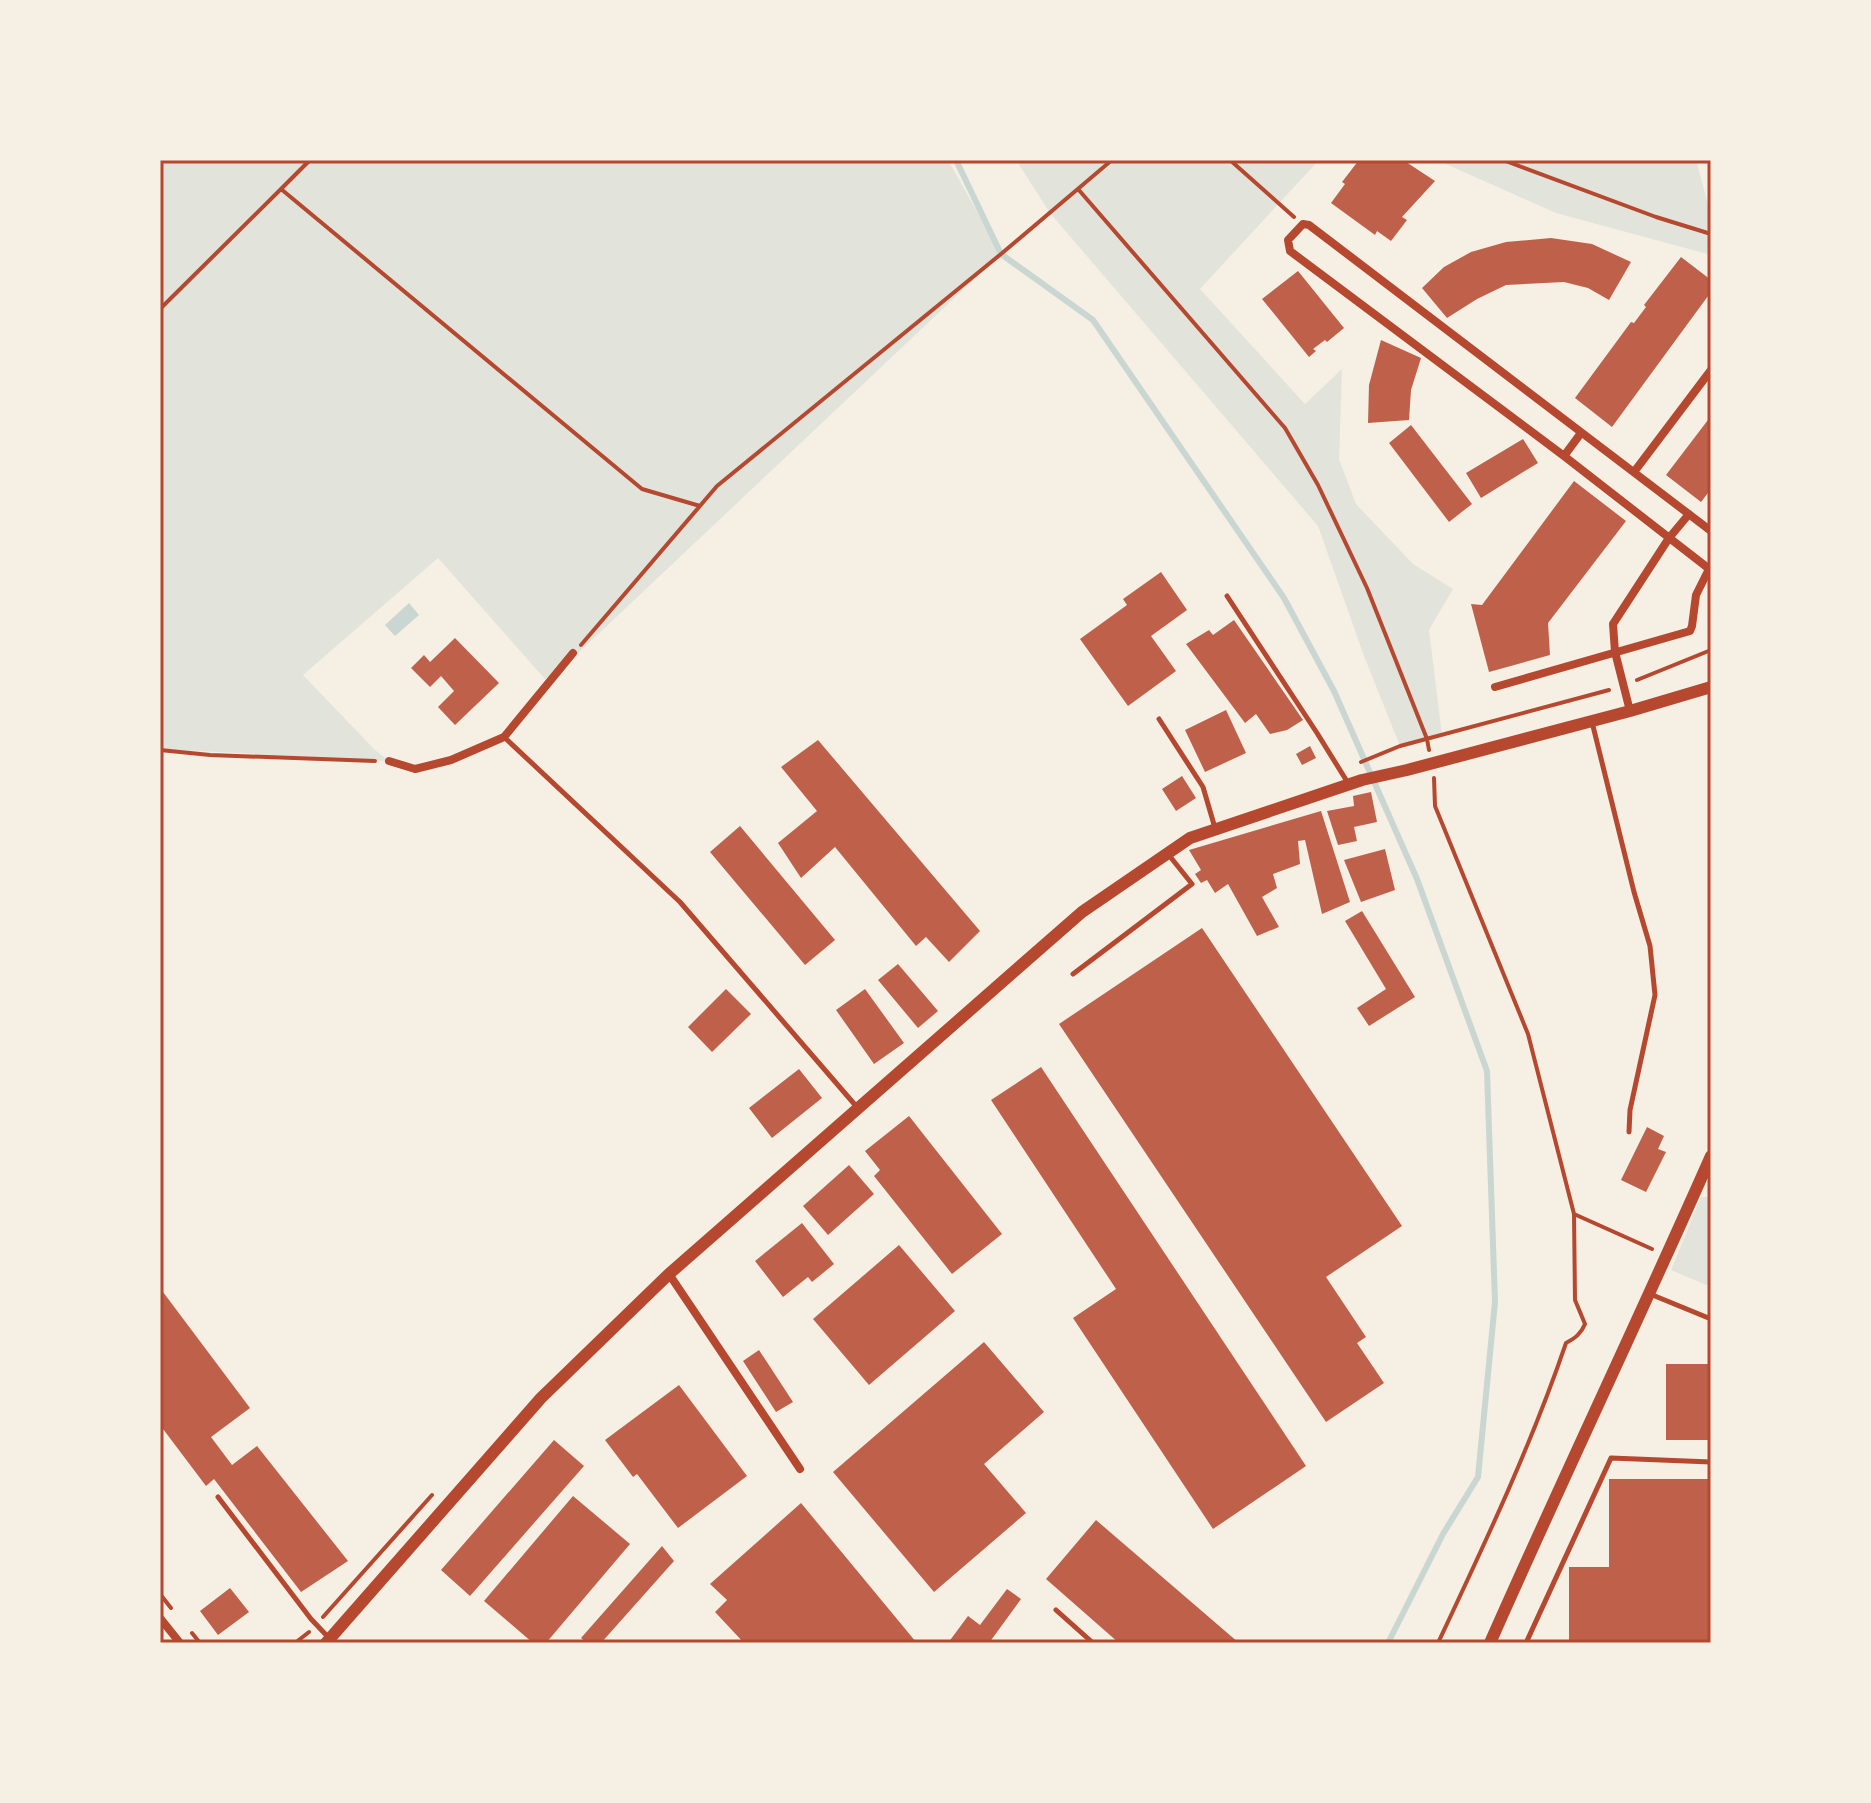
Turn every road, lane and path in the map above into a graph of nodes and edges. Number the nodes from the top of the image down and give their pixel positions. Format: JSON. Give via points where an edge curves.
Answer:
{"nodes":[{"id":1,"x":310,"y":160,"type":"edge"},
{"id":2,"x":1112,"y":160,"type":"edge"},
{"id":3,"x":1230,"y":160,"type":"edge"},
{"id":4,"x":1503,"y":160,"type":"edge"},
{"id":5,"x":281,"y":189,"type":"junction"},
{"id":6,"x":1078,"y":189,"type":"junction"},
{"id":7,"x":1303,"y":224,"type":"junction"},
{"id":8,"x":1711,"y":234,"type":"edge"},
{"id":9,"x":160,"y":309,"type":"edge"},
{"id":10,"x":1711,"y":370,"type":"edge"},
{"id":11,"x":1581,"y":433,"type":"junction"},
{"id":12,"x":1564,"y":456,"type":"junction"},
{"id":13,"x":1634,"y":472,"type":"junction"},
{"id":14,"x":700,"y":506,"type":"junction"},
{"id":15,"x":1689,"y":514,"type":"junction"},
{"id":16,"x":1711,"y":531,"type":"edge"},
{"id":17,"x":1669,"y":538,"type":"junction"},
{"id":18,"x":1710,"y":566,"type":"edge"},
{"id":19,"x":1227,"y":596,"type":"dead end"},
{"id":20,"x":1711,"y":650,"type":"edge"},
{"id":21,"x":1615,"y":652,"type":"junction"},
{"id":22,"x":573,"y":653,"type":"joint"},
{"id":23,"x":1711,"y":680,"type":"edge"},
{"id":24,"x":1623,"y":686,"type":"junction"},
{"id":25,"x":1495,"y":687,"type":"dead end"},
{"id":26,"x":1705,"y":688,"type":"edge"},
{"id":27,"x":1630,"y":711,"type":"junction"},
{"id":28,"x":1159,"y":719,"type":"dead end"},
{"id":29,"x":1591,"y":721,"type":"junction"},
{"id":30,"x":504,"y":737,"type":"junction"},
{"id":31,"x":1427,"y":739,"type":"junction"},
{"id":32,"x":160,"y":750,"type":"edge"},
{"id":33,"x":389,"y":761,"type":"joint"},
{"id":34,"x":1431,"y":763,"type":"junction"},
{"id":35,"x":1354,"y":765,"type":"dead end"},
{"id":36,"x":1348,"y":784,"type":"junction"},
{"id":37,"x":1215,"y":829,"type":"junction"},
{"id":38,"x":1167,"y":853,"type":"junction"},
{"id":39,"x":1073,"y":974,"type":"dead end"},
{"id":40,"x":857,"y":1107,"type":"junction"},
{"id":41,"x":1629,"y":1132,"type":"dead end"},
{"id":42,"x":1711,"y":1156,"type":"edge"},
{"id":43,"x":1574,"y":1214,"type":"junction"},
{"id":44,"x":1667,"y":1256,"type":"junction"},
{"id":45,"x":669,"y":1274,"type":"junction"},
{"id":46,"x":1650,"y":1294,"type":"junction"},
{"id":47,"x":1711,"y":1319,"type":"edge"},
{"id":48,"x":1711,"y":1462,"type":"edge"},
{"id":49,"x":800,"y":1469,"type":"dead end"},
{"id":50,"x":218,"y":1497,"type":"dead end"},
{"id":51,"x":1056,"y":1610,"type":"dead end"},
{"id":52,"x":160,"y":1618,"type":"edge"},
{"id":53,"x":328,"y":1641,"type":"edge"},
{"id":54,"x":180,"y":1643,"type":"edge"},
{"id":55,"x":1093,"y":1643,"type":"edge"},
{"id":56,"x":1438,"y":1643,"type":"edge"},
{"id":57,"x":1490,"y":1643,"type":"edge"},
{"id":58,"x":1526,"y":1643,"type":"edge"}],
"edges":[{"from":1,"to":5,"type":"path"},
{"from":2,"to":6,"type":"path"},
{"from":3,"to":7,"type":"path"},
{"from":4,"to":8,"type":"path"},
{"from":5,"to":9,"type":"path"},
{"from":5,"to":14,"type":"path","via":[[642,489]]},
{"from":6,"to":14,"type":"path","via":[[717,486]]},
{"from":6,"to":31,"type":"path","via":[[1285,428],[1367,588]]},
{"from":7,"to":11,"type":"street"},
{"from":7,"to":12,"type":"street","via":[[1288,240],[1290,251]]},
{"from":10,"to":13,"type":"street"},
{"from":11,"to":12,"type":"street"},
{"from":11,"to":13,"type":"street"},
{"from":12,"to":17,"type":"street"},
{"from":13,"to":15,"type":"street"},
{"from":14,"to":22,"type":"path"},
{"from":15,"to":16,"type":"street"},
{"from":15,"to":17,"type":"street"},
{"from":17,"to":18,"type":"street"},
{"from":17,"to":21,"type":"street","via":[[1613,624]]},
{"from":18,"to":21,"type":"street","via":[[1696,595],[1690,631]]},
{"from":19,"to":36,"type":"lane"},
{"from":20,"to":24,"type":"path"},
{"from":21,"to":24,"type":"street"},
{"from":21,"to":25,"type":"street"},
{"from":22,"to":30,"type":"street"},
{"from":23,"to":26,"type":"street"},
{"from":24,"to":27,"type":"street"},
{"from":24,"to":31,"type":"path"},
{"from":26,"to":27,"type":"street"},
{"from":27,"to":29,"type":"street"},
{"from":28,"to":37,"type":"lane","via":[[1203,787]]},
{"from":29,"to":34,"type":"street"},
{"from":29,"to":41,"type":"lane","via":[[1650,946],[1655,995]]},
{"from":30,"to":33,"type":"street","via":[[415,769]]},
{"from":30,"to":40,"type":"lane","via":[[680,902]]},
{"from":31,"to":34,"type":"path"},
{"from":31,"to":35,"type":"path"},
{"from":32,"to":33,"type":"path"},
{"from":34,"to":36,"type":"street"},
{"from":34,"to":43,"type":"path","via":[[1435,806],[1528,1034]]},
{"from":36,"to":37,"type":"street"},
{"from":37,"to":38,"type":"street"},
{"from":38,"to":39,"type":"lane","via":[[1192,884]]},
{"from":38,"to":40,"type":"street","via":[[1082,912]]},
{"from":40,"to":45,"type":"street"},
{"from":42,"to":44,"type":"street"},
{"from":43,"to":44,"type":"path"},
{"from":43,"to":56,"type":"path","via":[[1575,1300],[1585,1324],[1566,1343],[1498,1514]]},
{"from":44,"to":46,"type":"street"},
{"from":45,"to":49,"type":"street"},
{"from":45,"to":53,"type":"street","via":[[541,1398]]},
{"from":46,"to":47,"type":"lane"},
{"from":46,"to":57,"type":"street"},
{"from":48,"to":58,"type":"lane","via":[[1611,1458]]},
{"from":50,"to":53,"type":"lane"},
{"from":51,"to":55,"type":"lane"},
{"from":52,"to":54,"type":"street"}]}
